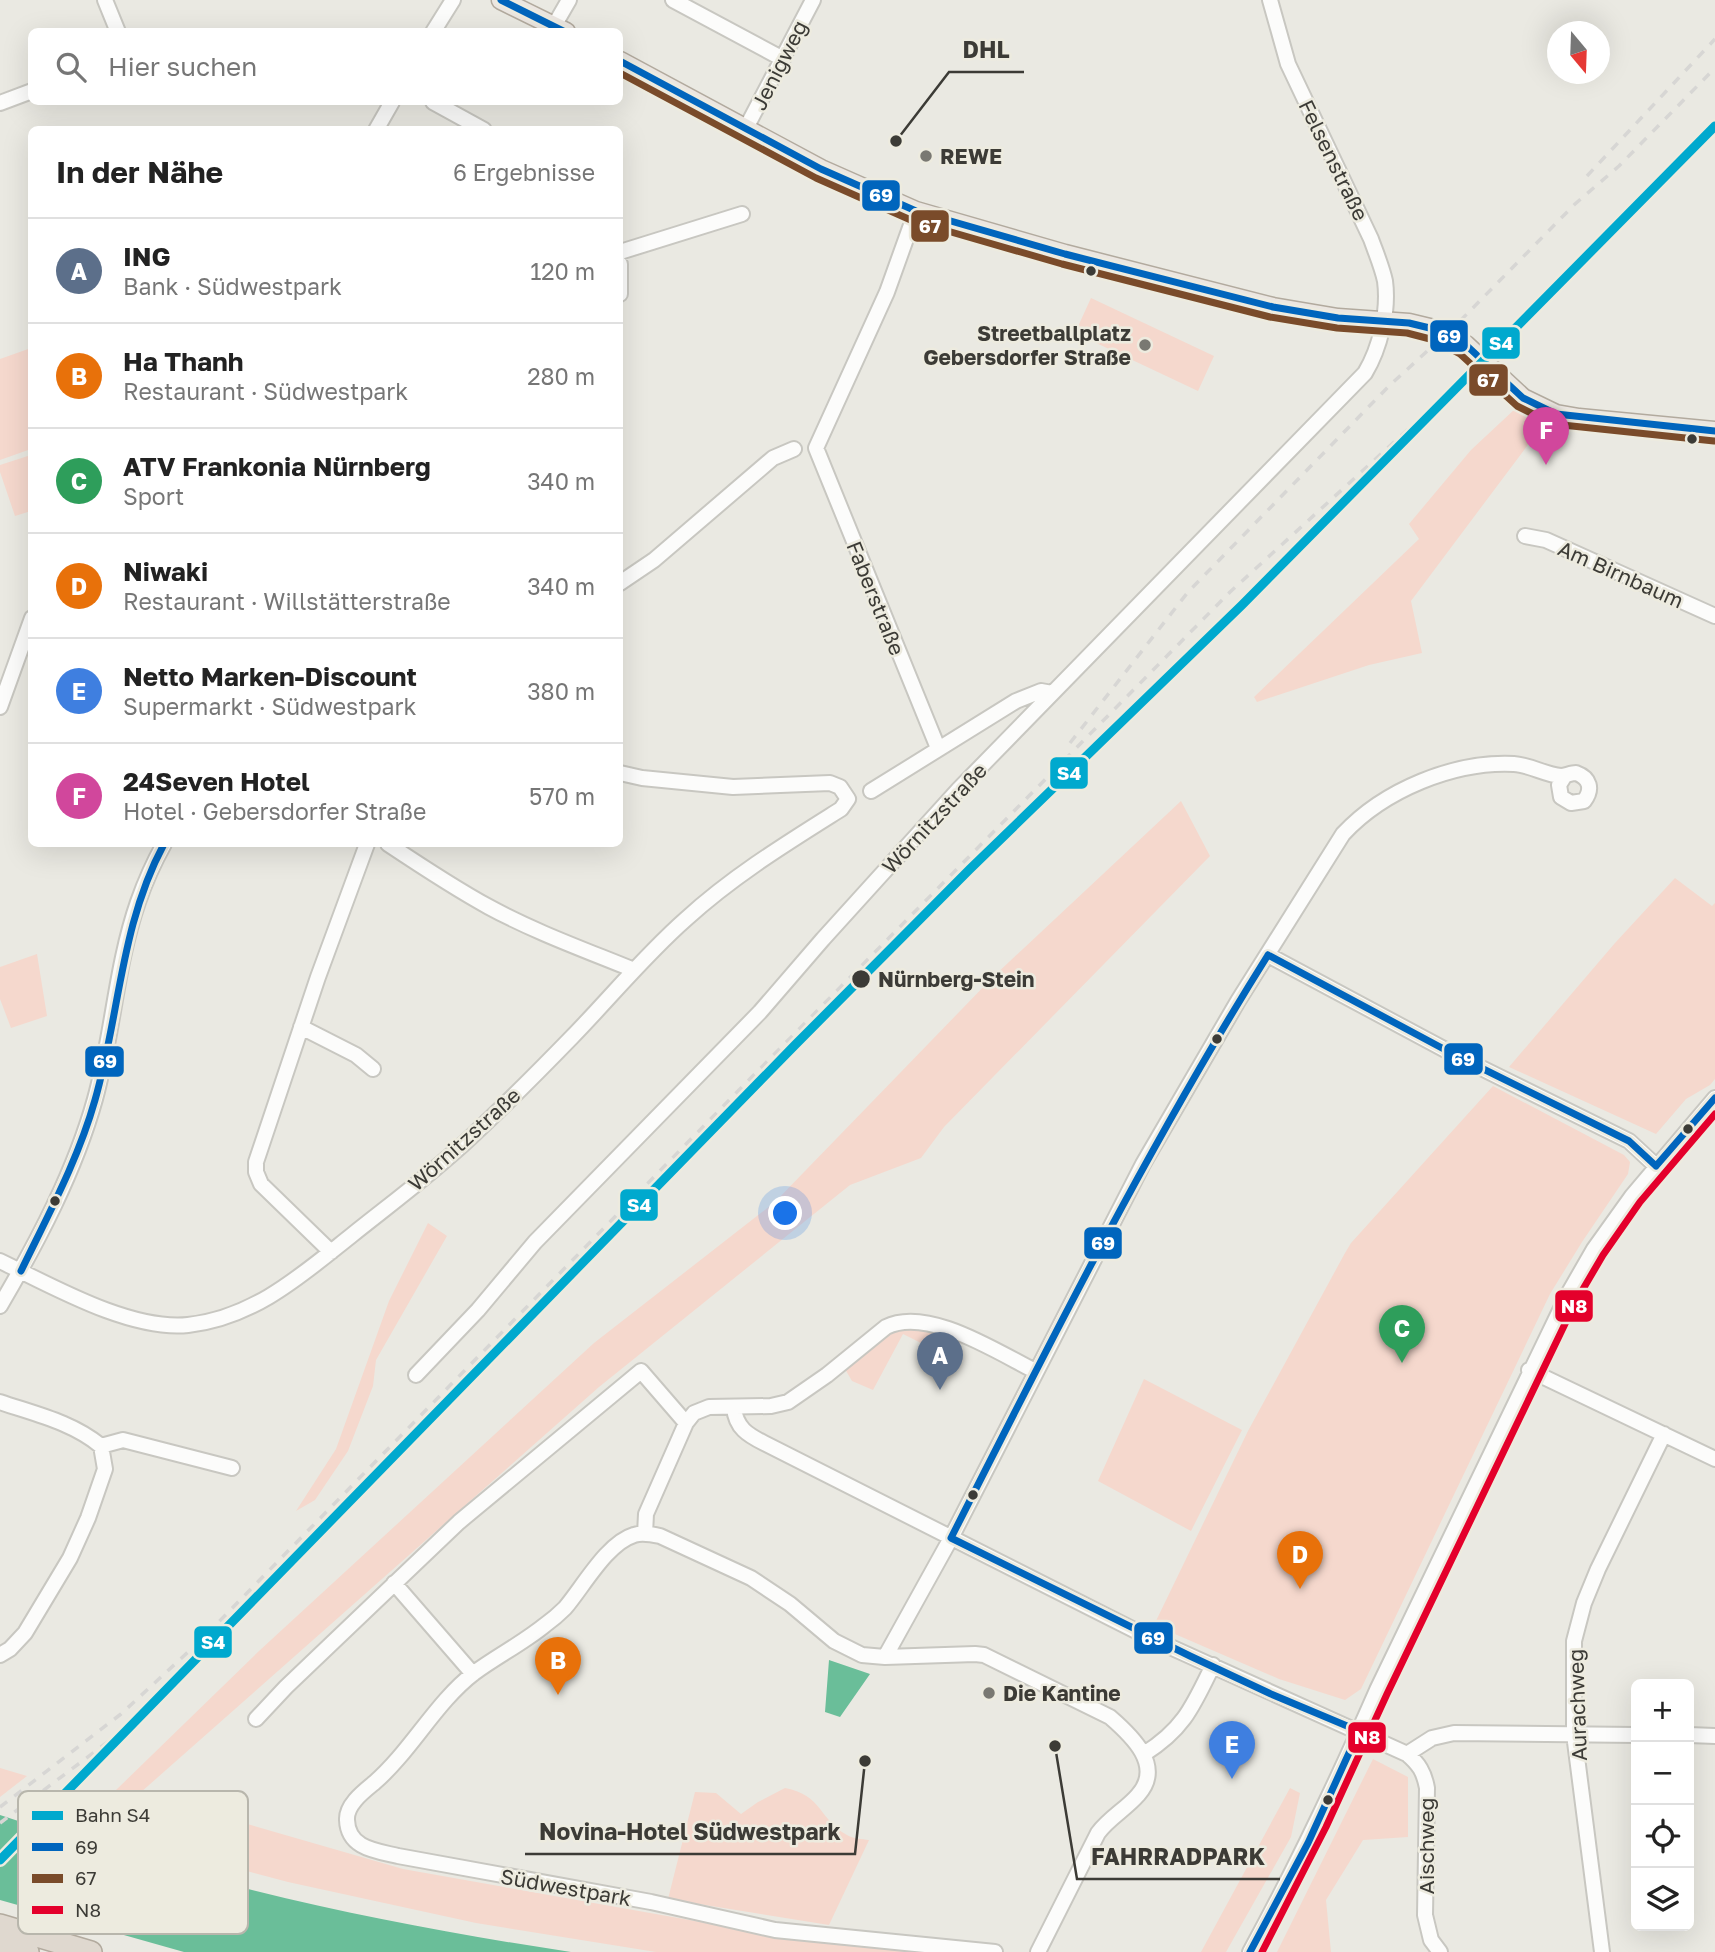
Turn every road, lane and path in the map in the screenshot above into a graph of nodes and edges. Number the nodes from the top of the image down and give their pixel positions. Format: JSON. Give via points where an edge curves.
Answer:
{"nodes":[{"id":1,"x":105,"y":0,"type":"edge"},
{"id":2,"x":453,"y":0,"type":"edge"},
{"id":3,"x":501,"y":0,"type":"edge"},
{"id":4,"x":569,"y":0,"type":"edge"},
{"id":5,"x":673,"y":0,"type":"edge"},
{"id":6,"x":813,"y":0,"type":"edge"},
{"id":7,"x":1270,"y":0,"type":"edge"},
{"id":8,"x":116,"y":28,"type":"edge"},
{"id":9,"x":436,"y":28,"type":"edge"},
{"id":10,"x":558,"y":28,"type":"edge"},
{"id":11,"x":560,"y":28,"type":"edge"},
{"id":12,"x":783,"y":59,"type":"junction"},
{"id":13,"x":623,"y":63,"type":"edge"},
{"id":14,"x":28,"y":92,"type":"edge"},
{"id":15,"x":0,"y":103,"type":"edge"},
{"id":16,"x":390,"y":105,"type":"edge"},
{"id":17,"x":438,"y":105,"type":"edge"},
{"id":18,"x":378,"y":126,"type":"edge"},
{"id":19,"x":477,"y":126,"type":"edge"},
{"id":20,"x":745,"y":130,"type":"junction"},
{"id":21,"x":916,"y":211,"type":"junction"},
{"id":22,"x":742,"y":214,"type":"dead end"},
{"id":23,"x":623,"y":251,"type":"edge"},
{"id":24,"x":1382,"y":321,"type":"junction"},
{"id":25,"x":1715,"y":430,"type":"edge"},
{"id":26,"x":794,"y":449,"type":"dead end"},
{"id":27,"x":1525,"y":536,"type":"dead end"},
{"id":28,"x":623,"y":581,"type":"edge"},
{"id":29,"x":1715,"y":616,"type":"edge"},
{"id":30,"x":28,"y":629,"type":"edge"},
{"id":31,"x":1052,"y":693,"type":"junction"},
{"id":32,"x":0,"y":708,"type":"edge"},
{"id":33,"x":938,"y":748,"type":"junction"},
{"id":34,"x":623,"y":774,"type":"edge"},
{"id":35,"x":1564,"y":777,"type":"dead end"},
{"id":36,"x":871,"y":791,"type":"dead end"},
{"id":37,"x":163,"y":847,"type":"edge"},
{"id":38,"x":366,"y":847,"type":"edge"},
{"id":39,"x":392,"y":847,"type":"edge"},
{"id":40,"x":1268,"y":955,"type":"junction"},
{"id":41,"x":634,"y":970,"type":"junction"},
{"id":42,"x":301,"y":1027,"type":"junction"},
{"id":43,"x":373,"y":1069,"type":"dead end"},
{"id":44,"x":1715,"y":1098,"type":"edge"},
{"id":45,"x":1656,"y":1166,"type":"junction"},
{"id":46,"x":331,"y":1252,"type":"junction"},
{"id":47,"x":0,"y":1261,"type":"edge"},
{"id":48,"x":20,"y":1271,"type":"junction"},
{"id":49,"x":0,"y":1306,"type":"edge"},
{"id":50,"x":1529,"y":1370,"type":"junction"},
{"id":51,"x":1035,"y":1371,"type":"junction"},
{"id":52,"x":416,"y":1375,"type":"dead end"},
{"id":53,"x":0,"y":1402,"type":"edge"},
{"id":54,"x":734,"y":1408,"type":"junction"},
{"id":55,"x":686,"y":1423,"type":"junction"},
{"id":56,"x":1664,"y":1434,"type":"junction"},
{"id":57,"x":101,"y":1446,"type":"junction"},
{"id":58,"x":1715,"y":1459,"type":"edge"},
{"id":59,"x":232,"y":1468,"type":"dead end"},
{"id":60,"x":645,"y":1534,"type":"junction"},
{"id":61,"x":951,"y":1538,"type":"junction"},
{"id":62,"x":394,"y":1583,"type":"junction"},
{"id":63,"x":0,"y":1655,"type":"edge"},
{"id":64,"x":885,"y":1657,"type":"junction"},
{"id":65,"x":1213,"y":1665,"type":"junction"},
{"id":66,"x":473,"y":1674,"type":"junction"},
{"id":67,"x":256,"y":1718,"type":"dead end"},
{"id":68,"x":1359,"y":1731,"type":"junction"},
{"id":69,"x":1574,"y":1734,"type":"junction"},
{"id":70,"x":1631,"y":1735,"type":"edge"},
{"id":71,"x":1694,"y":1735,"type":"edge"},
{"id":72,"x":1715,"y":1736,"type":"edge"},
{"id":73,"x":1144,"y":1754,"type":"junction"},
{"id":74,"x":1407,"y":1754,"type":"junction"},
{"id":75,"x":0,"y":1926,"type":"edge"},
{"id":76,"x":18,"y":1931,"type":"edge"},
{"id":77,"x":28,"y":1934,"type":"edge"},
{"id":78,"x":0,"y":1944,"type":"edge"},
{"id":79,"x":28,"y":1952,"type":"edge"},
{"id":80,"x":91,"y":1952,"type":"edge"},
{"id":81,"x":996,"y":1952,"type":"edge"},
{"id":82,"x":1038,"y":1952,"type":"edge"},
{"id":83,"x":1250,"y":1952,"type":"edge"},
{"id":84,"x":1440,"y":1952,"type":"edge"},
{"id":85,"x":1602,"y":1952,"type":"edge"}],
"edges":[{"from":1,"to":8,"type":"street"},
{"from":2,"to":9,"type":"street"},
{"from":3,"to":10,"type":"main road"},
{"from":4,"to":11,"type":"street"},
{"from":5,"to":12,"type":"street"},
{"from":6,"to":12,"type":"street","name":"Jenigweg"},
{"from":7,"to":24,"type":"street","name":"Felsenstraße","via":[[1288,64],[1371,239],[1385,282]]},
{"from":12,"to":20,"type":"street","name":"Jenigweg"},
{"from":13,"to":20,"type":"main road"},
{"from":14,"to":15,"type":"street"},
{"from":16,"to":18,"type":"street"},
{"from":17,"to":19,"type":"street"},
{"from":20,"to":21,"type":"main road"},
{"from":21,"to":24,"type":"main road","via":[[1265,306]]},
{"from":21,"to":33,"type":"street","name":"Faberstraße","via":[[887,292],[816,448]]},
{"from":22,"to":23,"type":"street"},
{"from":24,"to":25,"type":"main road","via":[[1446,334],[1474,352],[1523,398],[1556,414]]},
{"from":24,"to":31,"type":"street","name":"Wörnitzstraße","via":[[1376,351],[1365,373]]},
{"from":26,"to":28,"type":"street","via":[[773,458]]},
{"from":27,"to":29,"type":"street","name":"Am Birnbaum","via":[[1546,540]]},
{"from":30,"to":32,"type":"street"},
{"from":31,"to":33,"type":"street","name":"Wörnitzstraße","via":[[1041,691],[1016,701]]},
{"from":31,"to":52,"type":"street","name":"Wörnitzstraße","via":[[958,790],[760,1012],[535,1242]]},
{"from":33,"to":36,"type":"street","name":"Wörnitzstraße"},
{"from":34,"to":41,"type":"street","name":"Wörnitzstraße","via":[[733,787],[830,783],[840,787],[848,799],[841,809],[752,864],[685,919]]},
{"from":35,"to":40,"type":"street","via":[[1517,764],[1485,764],[1438,775],[1395,795],[1343,834]]},
{"from":37,"to":48,"type":"street","via":[[138,902],[82,1138]]},
{"from":38,"to":42,"type":"street"},
{"from":39,"to":41,"type":"street","via":[[490,907]]},
{"from":40,"to":45,"type":"street","via":[[1629,1141]]},
{"from":40,"to":51,"type":"street","via":[[1143,1164]]},
{"from":41,"to":46,"type":"street","name":"Wörnitzstraße","via":[[469,1139]]},
{"from":42,"to":43,"type":"street","via":[[356,1055]]},
{"from":42,"to":46,"type":"street","via":[[256,1172],[261,1184]]},
{"from":44,"to":45,"type":"street"},
{"from":45,"to":50,"type":"street","via":[[1594,1249]]},
{"from":46,"to":48,"type":"street","name":"Wörnitzstraße","via":[[247,1310],[186,1325],[157,1324],[116,1314]]},
{"from":47,"to":48,"type":"street","name":"Wörnitzstraße"},
{"from":48,"to":49,"type":"street"},
{"from":50,"to":56,"type":"street"},
{"from":50,"to":68,"type":"street"},
{"from":51,"to":54,"type":"street","via":[[929,1322],[897,1321],[789,1402]]},
{"from":51,"to":61,"type":"street"},
{"from":53,"to":57,"type":"street","via":[[58,1421]]},
{"from":54,"to":55,"type":"street","via":[[702,1409]]},
{"from":54,"to":61,"type":"street","via":[[737,1424],[746,1434]]},
{"from":55,"to":60,"type":"street","via":[[646,1514]]},
{"from":55,"to":62,"type":"street","via":[[641,1371],[459,1522]]},
{"from":56,"to":58,"type":"street"},
{"from":56,"to":69,"type":"street","name":"Aurachweg","via":[[1598,1569],[1578,1622],[1573,1658]]},
{"from":57,"to":59,"type":"street","via":[[123,1440]]},
{"from":57,"to":63,"type":"street","via":[[105,1469],[70,1558],[25,1633]]},
{"from":60,"to":64,"type":"street","via":[[660,1536],[751,1578],[849,1650]]},
{"from":60,"to":66,"type":"street","name":"Südwestpark","via":[[621,1541],[563,1611]]},
{"from":61,"to":64,"type":"street"},
{"from":61,"to":65,"type":"street"},
{"from":62,"to":66,"type":"street"},
{"from":62,"to":67,"type":"street"},
{"from":64,"to":73,"type":"street","via":[[984,1656],[1110,1717]]},
{"from":65,"to":68,"type":"street"},
{"from":65,"to":73,"type":"street","via":[[1182,1724]]},
{"from":66,"to":81,"type":"street","name":"Südwestpark","via":[[350,1808],[348,1828],[365,1849],[775,1930]]},
{"from":68,"to":74,"type":"street"},
{"from":68,"to":83,"type":"street","via":[[1308,1843]]},
{"from":69,"to":70,"type":"street"},
{"from":69,"to":74,"type":"street","via":[[1454,1733],[1432,1738]]},
{"from":69,"to":85,"type":"street","name":"Aurachweg"},
{"from":71,"to":72,"type":"street"},
{"from":73,"to":82,"type":"street","via":[[1148,1777],[1144,1787],[1098,1833]]},
{"from":74,"to":84,"type":"street","name":"Aischweg","via":[[1424,1775],[1425,1915],[1431,1940]]},
{"from":75,"to":76,"type":"highway"},
{"from":77,"to":80,"type":"highway"},
{"from":78,"to":79,"type":"highway"}]}
